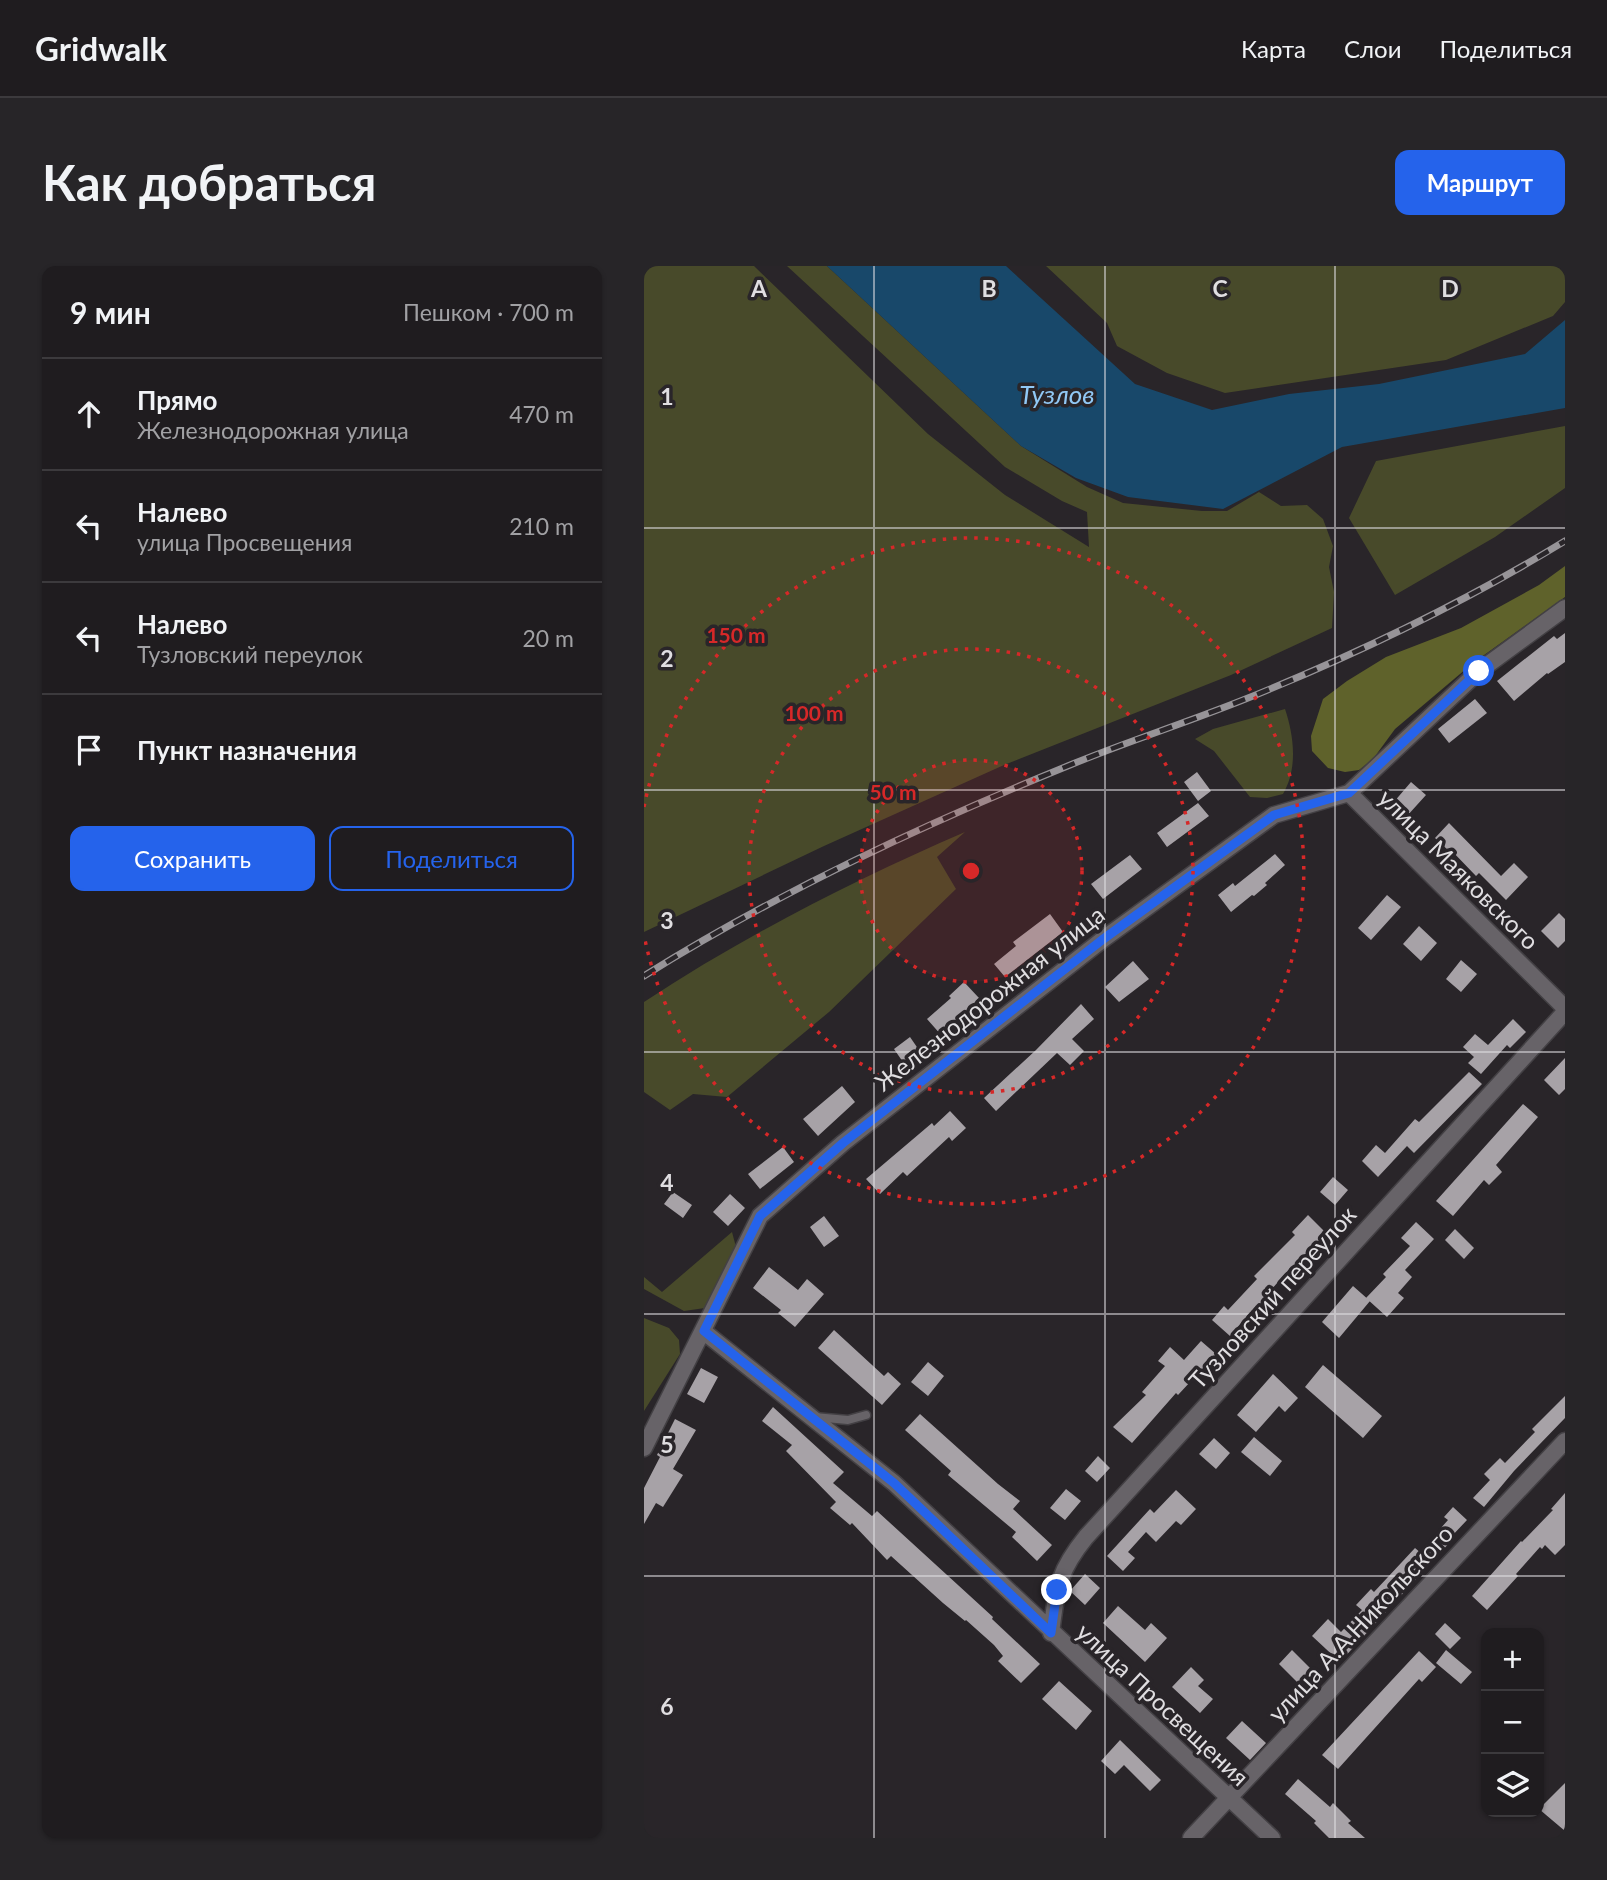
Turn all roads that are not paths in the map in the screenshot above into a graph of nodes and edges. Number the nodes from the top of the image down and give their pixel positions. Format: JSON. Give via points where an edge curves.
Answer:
{"nodes":[{"id":1,"x":1565,"y":608,"type":"edge"},
{"id":2,"x":1349,"y":793,"type":"junction"},
{"id":3,"x":1565,"y":1010,"type":"edge"},
{"id":4,"x":704,"y":1331,"type":"junction"},
{"id":5,"x":866,"y":1415,"type":"dead end"},
{"id":6,"x":811,"y":1416,"type":"junction"},
{"id":7,"x":1565,"y":1441,"type":"edge"},
{"id":8,"x":644,"y":1448,"type":"edge"},
{"id":9,"x":1051,"y":1633,"type":"junction"},
{"id":10,"x":1228,"y":1797,"type":"junction"},
{"id":11,"x":1191,"y":1838,"type":"edge"},
{"id":12,"x":1272,"y":1838,"type":"edge"}],
"edges":[{"from":1,"to":2,"type":"street","name":"Железнодорожная улица","via":[[1479,671]]},
{"from":2,"to":3,"type":"street","name":"улица Маяковского"},
{"from":2,"to":4,"type":"street","name":"Железнодорожная улица","via":[[1274,815],[1102,940],[843,1143],[760,1216]]},
{"from":3,"to":9,"type":"street","name":"Тузловский переулок","via":[[1086,1537],[1062,1572]]},
{"from":4,"to":6,"type":"street","name":"улица Просвещения"},
{"from":4,"to":8,"type":"street","name":"Железнодорожная улица"},
{"from":5,"to":6,"type":"lane","via":[[848,1420]]},
{"from":6,"to":9,"type":"street","name":"улица Просвещения","via":[[894,1483]]},
{"from":7,"to":10,"type":"street","name":"улица А.А.Никольского"},
{"from":9,"to":10,"type":"street","name":"улица Просвещения"},
{"from":10,"to":11,"type":"street","name":"улица А.А.Никольского"},
{"from":10,"to":12,"type":"street","name":"улица Просвещения"}]}
